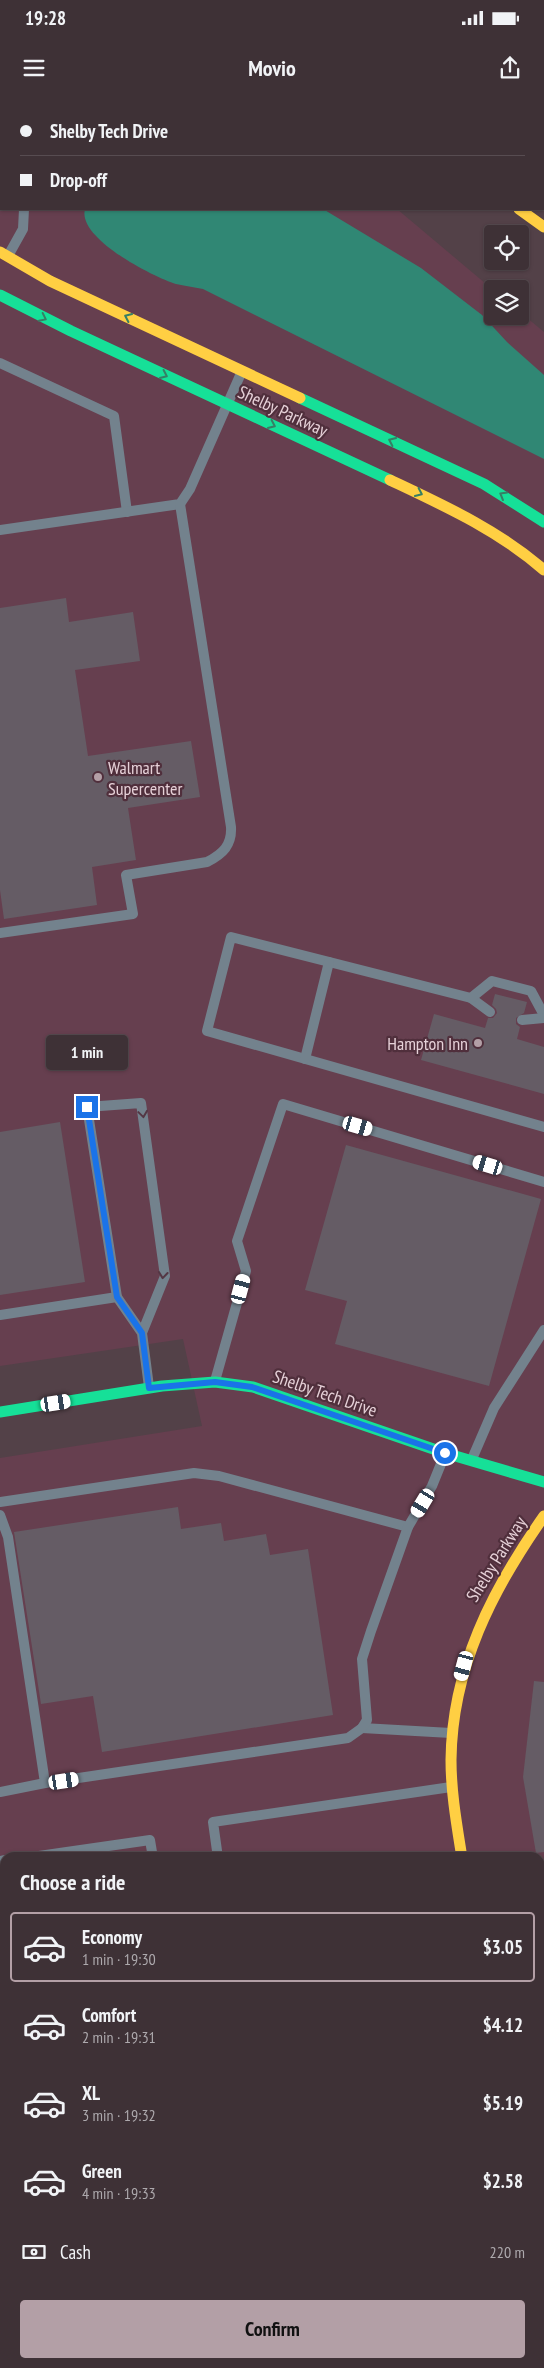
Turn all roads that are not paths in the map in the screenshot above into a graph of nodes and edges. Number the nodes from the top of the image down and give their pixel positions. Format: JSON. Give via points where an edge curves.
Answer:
{"nodes":[{"id":1,"x":24,"y":210,"type":"edge"},
{"id":2,"x":520,"y":210,"type":"edge"},
{"id":3,"x":544,"y":227,"type":"edge"},
{"id":4,"x":4,"y":255,"type":"edge"},
{"id":5,"x":0,"y":295,"type":"edge"},
{"id":6,"x":142,"y":351,"type":"dead end"},
{"id":7,"x":120,"y":354,"type":"junction"},
{"id":8,"x":0,"y":363,"type":"edge"},
{"id":9,"x":242,"y":370,"type":"junction"},
{"id":10,"x":228,"y":404,"type":"junction"},
{"id":11,"x":180,"y":504,"type":"junction"},
{"id":12,"x":127,"y":512,"type":"junction"},
{"id":13,"x":544,"y":522,"type":"edge"},
{"id":14,"x":0,"y":530,"type":"edge"},
{"id":15,"x":544,"y":570,"type":"edge"},
{"id":16,"x":0,"y":933,"type":"edge"},
{"id":17,"x":329,"y":962,"type":"junction"},
{"id":18,"x":471,"y":998,"type":"junction"},
{"id":19,"x":490,"y":1012,"type":"dead end"},
{"id":20,"x":544,"y":1017,"type":"edge"},
{"id":21,"x":522,"y":1020,"type":"dead end"},
{"id":22,"x":305,"y":1059,"type":"junction"},
{"id":23,"x":544,"y":1127,"type":"edge"},
{"id":24,"x":544,"y":1182,"type":"edge"},
{"id":25,"x":117,"y":1297,"type":"junction"},
{"id":26,"x":0,"y":1315,"type":"edge"},
{"id":27,"x":544,"y":1330,"type":"edge"},
{"id":28,"x":142,"y":1333,"type":"junction"},
{"id":29,"x":215,"y":1382,"type":"junction"},
{"id":30,"x":149,"y":1388,"type":"junction"},
{"id":31,"x":0,"y":1412,"type":"edge"},
{"id":32,"x":445,"y":1453,"type":"junction"},
{"id":33,"x":472,"y":1460,"type":"junction"},
{"id":34,"x":544,"y":1482,"type":"edge"},
{"id":35,"x":0,"y":1502,"type":"edge"},
{"id":36,"x":0,"y":1515,"type":"edge"},
{"id":37,"x":544,"y":1516,"type":"edge"},
{"id":38,"x":408,"y":1527,"type":"junction"},
{"id":39,"x":362,"y":1728,"type":"junction"},
{"id":40,"x":452,"y":1733,"type":"junction"},
{"id":41,"x":46,"y":1784,"type":"junction"},
{"id":42,"x":452,"y":1787,"type":"junction"},
{"id":43,"x":0,"y":1792,"type":"edge"},
{"id":44,"x":102,"y":1846,"type":"junction"},
{"id":45,"x":64,"y":1852,"type":"edge"},
{"id":46,"x":102,"y":1852,"type":"edge"},
{"id":47,"x":152,"y":1852,"type":"edge"},
{"id":48,"x":217,"y":1852,"type":"edge"},
{"id":49,"x":461,"y":1852,"type":"edge"}],
"edges":[{"from":1,"to":4,"type":"lane","via":[[23,228]]},
{"from":2,"to":3,"type":"main road"},
{"from":9,"to":4,"type":"main road","name":"Shelby Parkway","one_way":true,"via":[[157,337]]},
{"from":5,"to":7,"type":"main road","name":"Shelby Parkway","one_way":true},
{"from":6,"to":7,"type":"main road"},
{"from":7,"to":10,"type":"main road","name":"Shelby Parkway","one_way":true},
{"from":8,"to":12,"type":"lane","via":[[114,416]]},
{"from":9,"to":10,"type":"lane"},
{"from":13,"to":9,"type":"main road","name":"Shelby Parkway","one_way":true,"via":[[484,484]]},
{"from":10,"to":11,"type":"lane","via":[[190,489]]},
{"from":10,"to":15,"type":"main road","name":"Shelby Parkway","one_way":true,"via":[[463,514],[519,548]]},
{"from":11,"to":12,"type":"lane"},
{"from":11,"to":16,"type":"lane","via":[[230,827],[227,847],[207,862],[126,875],[133,914]]},
{"from":12,"to":14,"type":"lane"},
{"from":17,"to":18,"type":"lane"},
{"from":17,"to":22,"type":"lane"},
{"from":17,"to":22,"type":"lane","via":[[231,937],[212,1012],[208,1031]]},
{"from":18,"to":19,"type":"lane"},
{"from":18,"to":20,"type":"lane","via":[[492,981],[531,991]]},
{"from":20,"to":21,"type":"lane"},
{"from":22,"to":23,"type":"lane"},
{"from":24,"to":29,"type":"lane","via":[[283,1104],[237,1241],[246,1271]]},
{"from":25,"to":26,"type":"lane"},
{"from":25,"to":28,"type":"lane"},
{"from":25,"to":28,"type":"lane","one_way":true,"via":[[87,1107],[141,1103],[165,1276]]},
{"from":27,"to":33,"type":"lane","via":[[494,1408]]},
{"from":28,"to":30,"type":"lane"},
{"from":29,"to":30,"type":"main road","name":"Shelby Tech Drive"},
{"from":29,"to":32,"type":"main road","name":"Shelby Tech Drive","via":[[252,1387]]},
{"from":30,"to":31,"type":"main road","name":"Shelby Tech Drive"},
{"from":32,"to":33,"type":"main road","name":"Shelby Tech Drive"},
{"from":32,"to":38,"type":"lane","via":[[432,1486]]},
{"from":33,"to":34,"type":"main road","name":"Shelby Tech Drive"},
{"from":35,"to":38,"type":"lane","via":[[194,1473],[218,1476]]},
{"from":36,"to":41,"type":"lane","via":[[8,1537]]},
{"from":37,"to":40,"type":"main road","name":"Shelby Parkway","via":[[505,1570],[478,1623],[461,1680]]},
{"from":38,"to":39,"type":"lane","via":[[362,1659],[367,1720]]},
{"from":39,"to":40,"type":"lane"},
{"from":39,"to":41,"type":"lane","via":[[348,1738]]},
{"from":40,"to":42,"type":"main road","name":"Shelby Parkway"},
{"from":41,"to":43,"type":"lane"},
{"from":42,"to":48,"type":"lane","via":[[213,1822]]},
{"from":42,"to":49,"type":"main road","name":"Shelby Parkway"},
{"from":44,"to":45,"type":"lane"},
{"from":44,"to":46,"type":"lane"},
{"from":44,"to":47,"type":"lane","via":[[150,1840]]}]}
